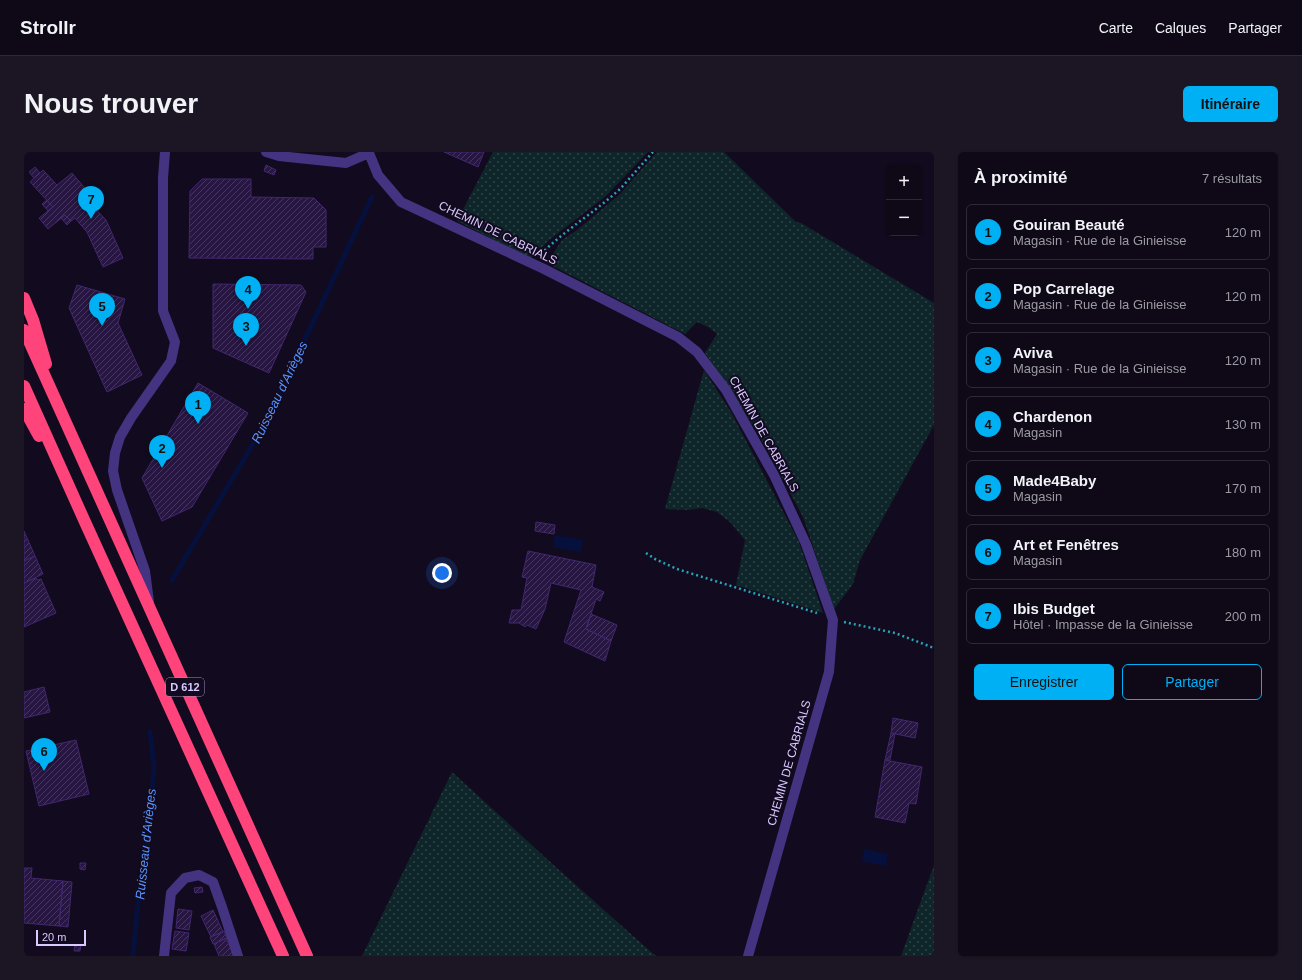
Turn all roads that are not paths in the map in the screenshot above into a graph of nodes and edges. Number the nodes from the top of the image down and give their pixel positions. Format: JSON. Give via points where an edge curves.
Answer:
{"nodes":[{"id":1,"x":165,"y":152,"type":"edge"},
{"id":2,"x":266,"y":152,"type":"edge"},
{"id":3,"x":369,"y":152,"type":"edge"},
{"id":4,"x":24,"y":298,"type":"edge"},
{"id":5,"x":24,"y":330,"type":"edge"},
{"id":6,"x":24,"y":386,"type":"edge"},
{"id":7,"x":24,"y":409,"type":"edge"},
{"id":8,"x":63,"y":418,"type":"junction"},
{"id":9,"x":85,"y":522,"type":"junction"},
{"id":10,"x":151,"y":612,"type":"junction"},
{"id":11,"x":164,"y":956,"type":"edge"},
{"id":12,"x":238,"y":956,"type":"edge"},
{"id":13,"x":283,"y":956,"type":"edge"},
{"id":14,"x":307,"y":956,"type":"edge"},
{"id":15,"x":748,"y":956,"type":"edge"}],
"edges":[{"from":1,"to":10,"type":"street","via":[[163,310],[175,342],[171,361],[120,436],[113,471],[145,571]]},
{"from":2,"to":3,"type":"street","via":[[279,156],[346,163]]},
{"from":3,"to":15,"type":"street","name":"CHEMIN DE CABRIALS","via":[[378,175],[401,202],[533,264],[678,337],[696,352],[726,390],[774,475],[806,544],[833,620],[829,672]]},
{"from":4,"to":8,"type":"highway","number":"D 612"},
{"from":5,"to":8,"type":"highway","number":"D 612"},
{"from":6,"to":9,"type":"highway","number":"D 612"},
{"from":7,"to":9,"type":"highway","number":"D 612"},
{"from":8,"to":10,"type":"highway","number":"D 612"},
{"from":9,"to":13,"type":"highway","number":"D 612"},
{"from":10,"to":14,"type":"highway","number":"D 612"},
{"from":11,"to":12,"type":"street","via":[[171,893],[185,878],[199,875],[212,882]]}]}
